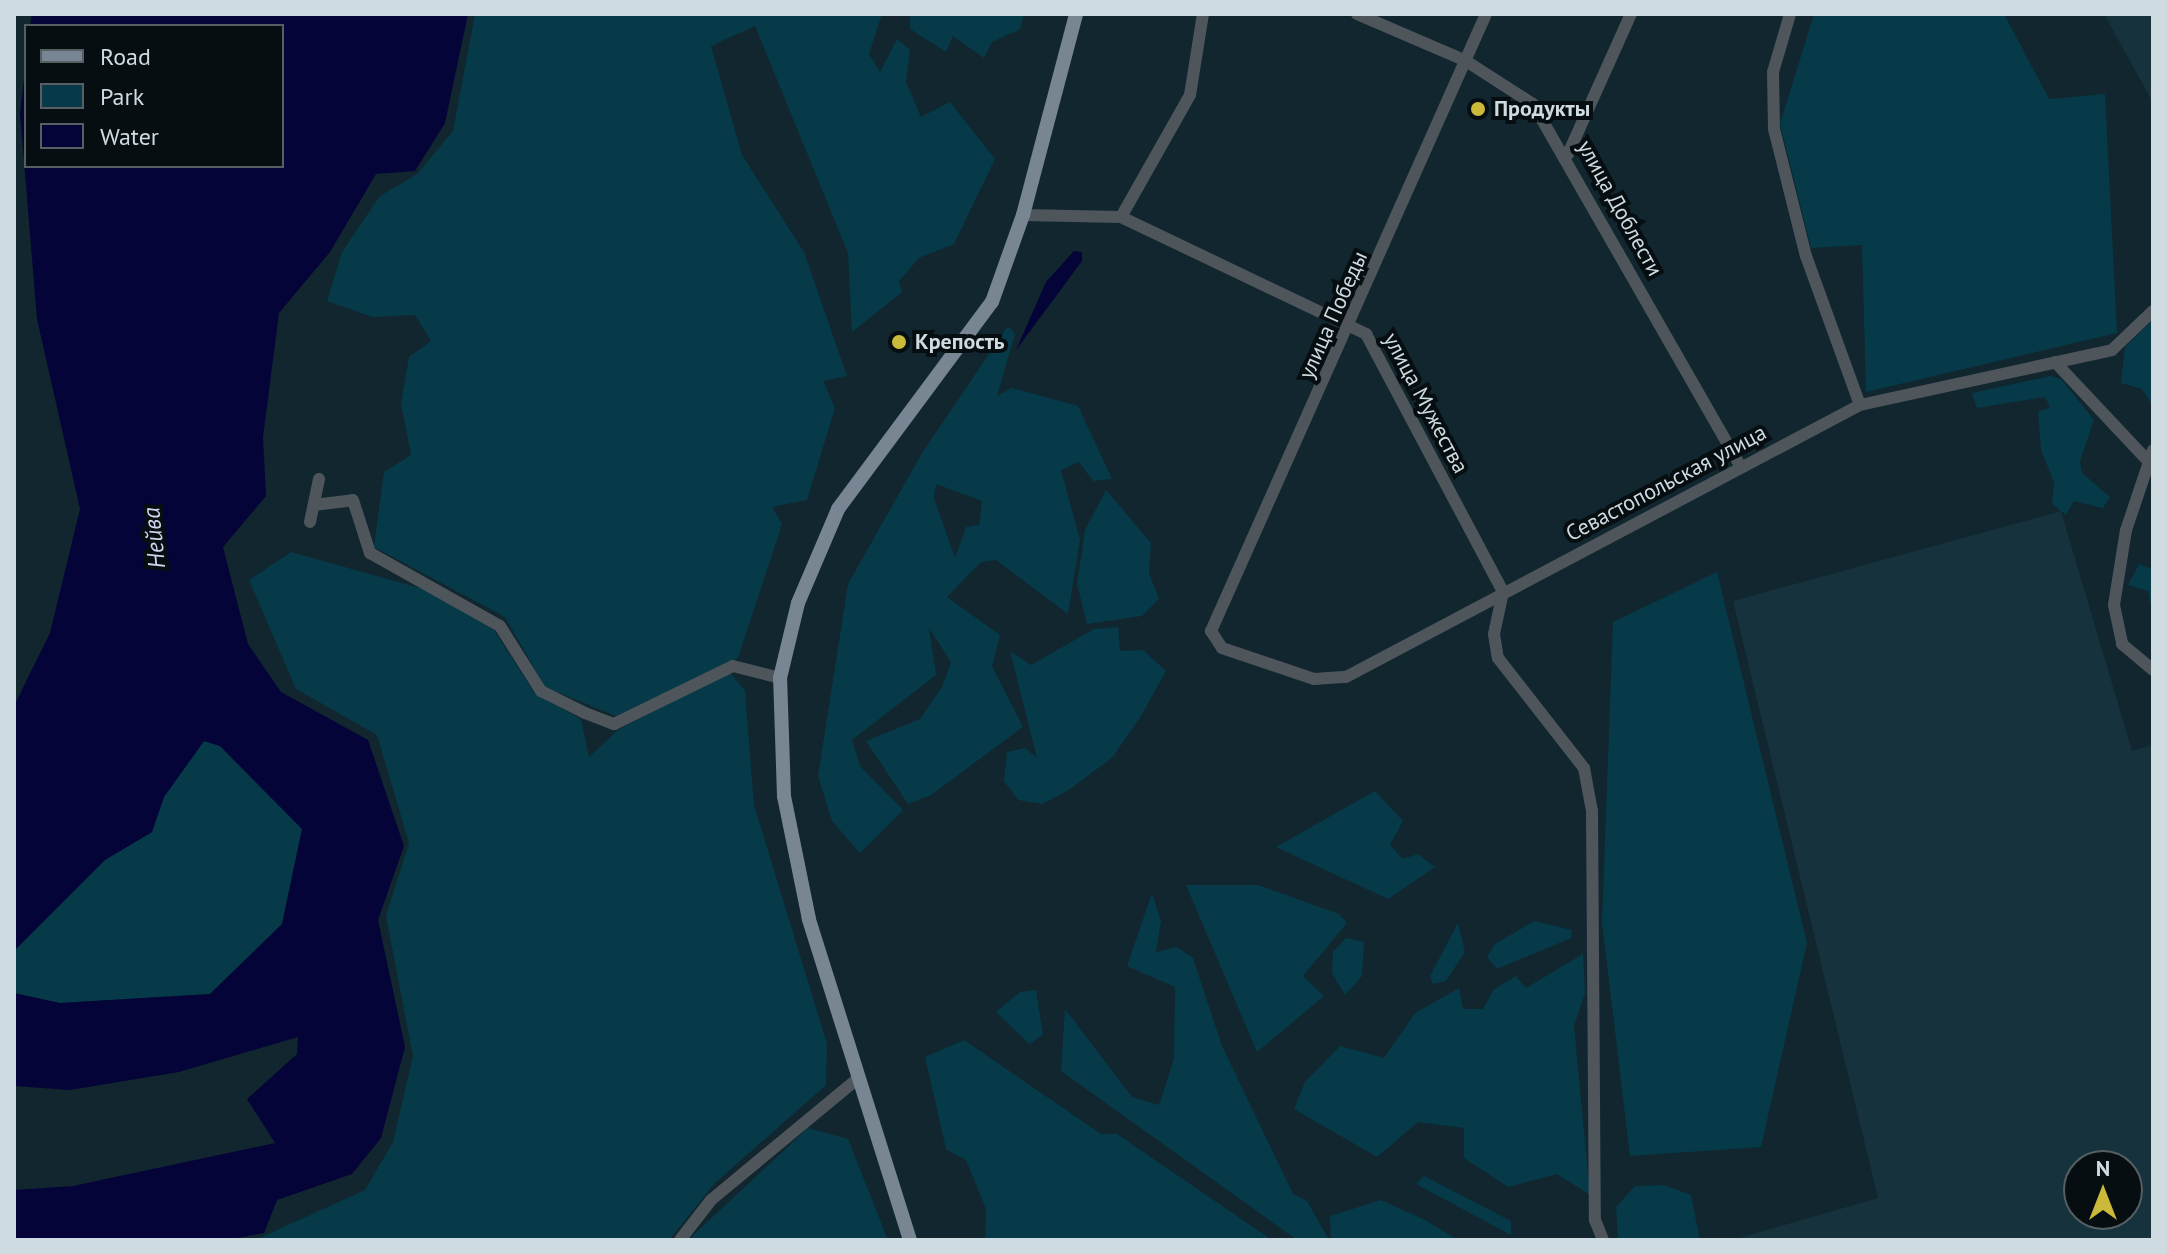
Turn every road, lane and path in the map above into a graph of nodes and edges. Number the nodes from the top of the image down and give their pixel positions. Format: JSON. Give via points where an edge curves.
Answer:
{"nodes":[{"id":1,"x":1076,"y":14,"type":"edge"},
{"id":2,"x":1203,"y":14,"type":"edge"},
{"id":3,"x":1357,"y":14,"type":"edge"},
{"id":4,"x":1486,"y":14,"type":"edge"},
{"id":5,"x":1631,"y":14,"type":"edge"},
{"id":6,"x":1790,"y":14,"type":"edge"},
{"id":7,"x":1466,"y":61,"type":"junction"},
{"id":8,"x":1568,"y":154,"type":"junction"},
{"id":9,"x":1023,"y":215,"type":"junction"},
{"id":10,"x":1121,"y":217,"type":"junction"},
{"id":11,"x":2153,"y":311,"type":"edge"},
{"id":12,"x":1352,"y":323,"type":"junction"},
{"id":13,"x":2055,"y":362,"type":"junction"},
{"id":14,"x":1860,"y":405,"type":"junction"},
{"id":15,"x":2151,"y":456,"type":"edge"},
{"id":16,"x":1740,"y":466,"type":"junction"},
{"id":17,"x":319,"y":479,"type":"dead end"},
{"id":18,"x":314,"y":505,"type":"junction"},
{"id":19,"x":310,"y":522,"type":"dead end"},
{"id":20,"x":1503,"y":592,"type":"junction"},
{"id":21,"x":1211,"y":631,"type":"joint"},
{"id":22,"x":2153,"y":670,"type":"edge"},
{"id":23,"x":780,"y":678,"type":"junction"},
{"id":24,"x":856,"y":1080,"type":"junction"},
{"id":25,"x":680,"y":1240,"type":"edge"},
{"id":26,"x":910,"y":1240,"type":"edge"},
{"id":27,"x":1603,"y":1240,"type":"edge"}],
"edges":[{"from":1,"to":9,"type":"main road"},
{"from":2,"to":10,"type":"street","via":[[1190,95]]},
{"from":3,"to":7,"type":"street","name":"улица Доблести"},
{"from":4,"to":7,"type":"street","name":"улица Победы"},
{"from":5,"to":8,"type":"street"},
{"from":6,"to":14,"type":"street","via":[[1773,72],[1774,129],[1806,256]]},
{"from":7,"to":8,"type":"street","name":"улица Доблести","via":[[1533,104]]},
{"from":7,"to":12,"type":"street","name":"улица Победы"},
{"from":8,"to":16,"type":"street","name":"улица Доблести"},
{"from":9,"to":10,"type":"street","name":"улица Мужества"},
{"from":9,"to":23,"type":"main road","via":[[992,302],[838,509],[798,603]]},
{"from":10,"to":12,"type":"street","name":"улица Мужества"},
{"from":11,"to":13,"type":"street","name":"Севастопольская улица","via":[[2112,350]]},
{"from":12,"to":20,"type":"street","name":"улица Мужества","via":[[1366,334]]},
{"from":12,"to":21,"type":"street","name":"улица Победы"},
{"from":13,"to":14,"type":"street","name":"Севастопольская улица"},
{"from":13,"to":15,"type":"street"},
{"from":14,"to":16,"type":"street","name":"Севастопольская улица"},
{"from":15,"to":22,"type":"street","via":[[2114,605],[2122,644]]},
{"from":16,"to":20,"type":"street","name":"Севастопольская улица"},
{"from":17,"to":18,"type":"street"},
{"from":18,"to":19,"type":"street"},
{"from":18,"to":23,"type":"street","via":[[353,500],[370,553],[500,626],[541,691],[614,724],[733,666]]},
{"from":20,"to":21,"type":"street","name":"Севастопольская улица","via":[[1346,677],[1328,680],[1222,648]]},
{"from":20,"to":27,"type":"street","via":[[1494,634],[1498,658],[1584,768],[1592,811],[1595,1220]]},
{"from":23,"to":24,"type":"main road","via":[[784,796],[809,919]]},
{"from":24,"to":25,"type":"street","via":[[711,1200]]},
{"from":24,"to":26,"type":"main road"}]}
